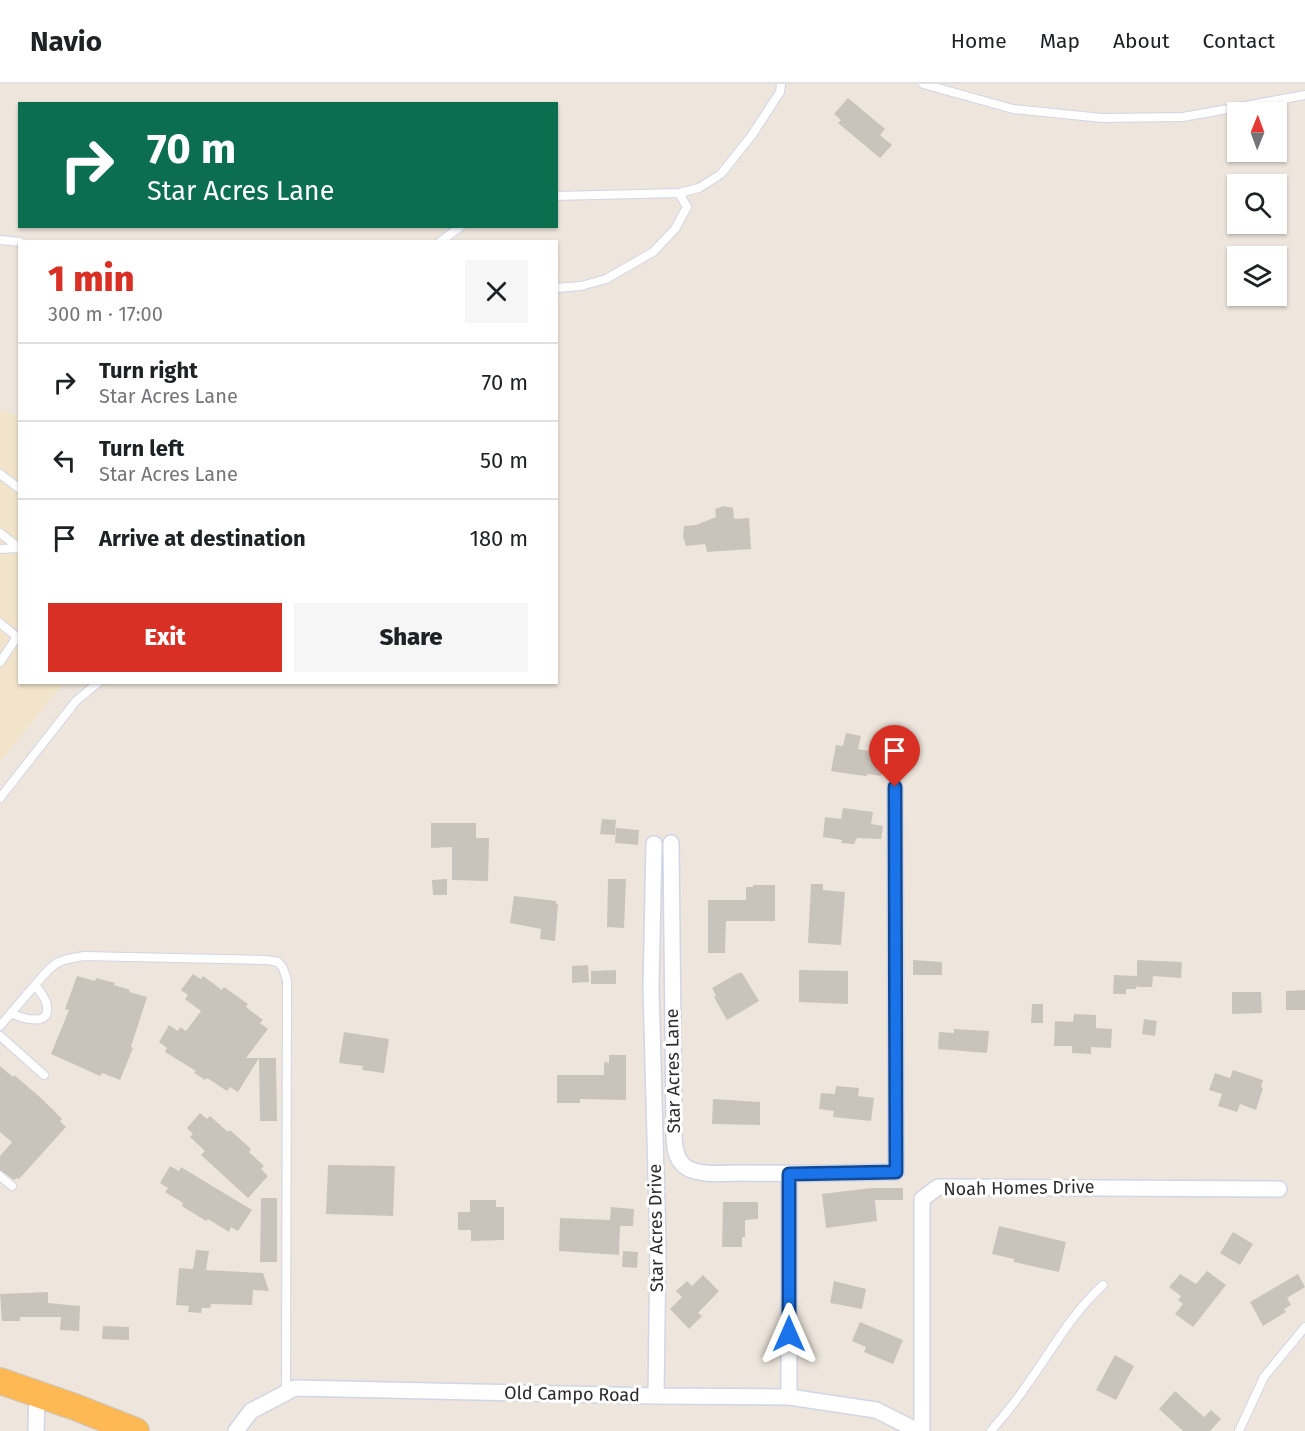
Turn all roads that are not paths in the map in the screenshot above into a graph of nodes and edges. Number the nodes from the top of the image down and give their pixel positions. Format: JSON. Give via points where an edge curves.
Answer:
{"nodes":[{"id":1,"x":781,"y":84,"type":"edge"},
{"id":2,"x":923,"y":84,"type":"edge"},
{"id":3,"x":1305,"y":95,"type":"edge"},
{"id":4,"x":679,"y":193,"type":"junction"},
{"id":5,"x":558,"y":196,"type":"edge"},
{"id":6,"x":458,"y":228,"type":"edge"},
{"id":7,"x":0,"y":240,"type":"edge"},
{"id":8,"x":443,"y":240,"type":"edge"},
{"id":9,"x":18,"y":242,"type":"edge"},
{"id":10,"x":558,"y":288,"type":"edge"},
{"id":11,"x":0,"y":474,"type":"edge"},
{"id":12,"x":18,"y":488,"type":"edge"},
{"id":13,"x":0,"y":532,"type":"edge"},
{"id":14,"x":18,"y":547,"type":"edge"},
{"id":15,"x":18,"y":548,"type":"edge"},
{"id":16,"x":0,"y":549,"type":"edge"},
{"id":17,"x":0,"y":623,"type":"edge"},
{"id":18,"x":18,"y":636,"type":"edge"},
{"id":19,"x":0,"y":662,"type":"edge"},
{"id":20,"x":97,"y":684,"type":"edge"},
{"id":21,"x":895,"y":787,"type":"dead end"},
{"id":22,"x":0,"y":798,"type":"edge"},
{"id":23,"x":671,"y":843,"type":"dead end"},
{"id":24,"x":654,"y":844,"type":"dead end"},
{"id":25,"x":35,"y":985,"type":"junction"},
{"id":26,"x":11,"y":1013,"type":"junction"},
{"id":27,"x":0,"y":1026,"type":"edge"},
{"id":28,"x":0,"y":1036,"type":"edge"},
{"id":29,"x":44,"y":1075,"type":"dead end"},
{"id":30,"x":789,"y":1174,"type":"junction"},
{"id":31,"x":0,"y":1176,"type":"edge"},
{"id":32,"x":12,"y":1186,"type":"dead end"},
{"id":33,"x":1279,"y":1189,"type":"dead end"},
{"id":34,"x":1103,"y":1285,"type":"dead end"},
{"id":35,"x":1305,"y":1327,"type":"edge"},
{"id":36,"x":0,"y":1381,"type":"edge"},
{"id":37,"x":286,"y":1392,"type":"junction"},
{"id":38,"x":37,"y":1394,"type":"junction"},
{"id":39,"x":656,"y":1396,"type":"junction"},
{"id":40,"x":789,"y":1397,"type":"junction"},
{"id":41,"x":36,"y":1431,"type":"edge"},
{"id":42,"x":136,"y":1431,"type":"edge"},
{"id":43,"x":236,"y":1431,"type":"edge"},
{"id":44,"x":920,"y":1431,"type":"edge"},
{"id":45,"x":991,"y":1431,"type":"edge"},
{"id":46,"x":1239,"y":1431,"type":"edge"}],
"edges":[{"from":1,"to":4,"type":"lane","via":[[780,92],[752,135],[721,174],[699,188]]},
{"from":2,"to":3,"type":"lane","via":[[1013,109],[1102,118],[1183,117]]},
{"from":4,"to":5,"type":"lane"},
{"from":4,"to":10,"type":"lane","via":[[687,207],[675,229],[653,252],[606,279]]},
{"from":6,"to":8,"type":"lane"},
{"from":7,"to":9,"type":"lane"},
{"from":11,"to":12,"type":"lane"},
{"from":13,"to":14,"type":"lane"},
{"from":15,"to":16,"type":"lane"},
{"from":17,"to":18,"type":"lane"},
{"from":18,"to":19,"type":"lane"},
{"from":20,"to":22,"type":"lane","via":[[76,702]]},
{"from":21,"to":30,"type":"street","name":"Star Acres Lane","via":[[896,1172]]},
{"from":23,"to":30,"type":"street","name":"Star Acres Lane","via":[[674,1147],[689,1169]]},
{"from":24,"to":39,"type":"street","name":"Star Acres Drive","via":[[651,989],[658,1248]]},
{"from":25,"to":26,"type":"lane"},
{"from":25,"to":26,"type":"lane","via":[[46,1001],[43,1017],[35,1021]]},
{"from":25,"to":37,"type":"lane","via":[[55,963],[84,956],[267,960],[278,962],[283,968],[287,980]]},
{"from":26,"to":27,"type":"lane"},
{"from":28,"to":29,"type":"lane"},
{"from":30,"to":40,"type":"street"},
{"from":31,"to":32,"type":"lane"},
{"from":33,"to":44,"type":"street","name":"Noah Homes Drive","via":[[938,1187],[922,1199]]},
{"from":34,"to":45,"type":"lane","via":[[1086,1300]]},
{"from":35,"to":46,"type":"lane","via":[[1264,1377]]},
{"from":36,"to":38,"type":"highway"},
{"from":37,"to":39,"type":"street","name":"Old Campo Road","via":[[295,1388]]},
{"from":37,"to":43,"type":"street","name":"Old Campo Road","via":[[251,1411]]},
{"from":38,"to":41,"type":"street"},
{"from":38,"to":42,"type":"highway"},
{"from":39,"to":40,"type":"street","name":"Old Campo Road"},
{"from":40,"to":44,"type":"street","name":"Old Campo Road","via":[[876,1410]]}]}
